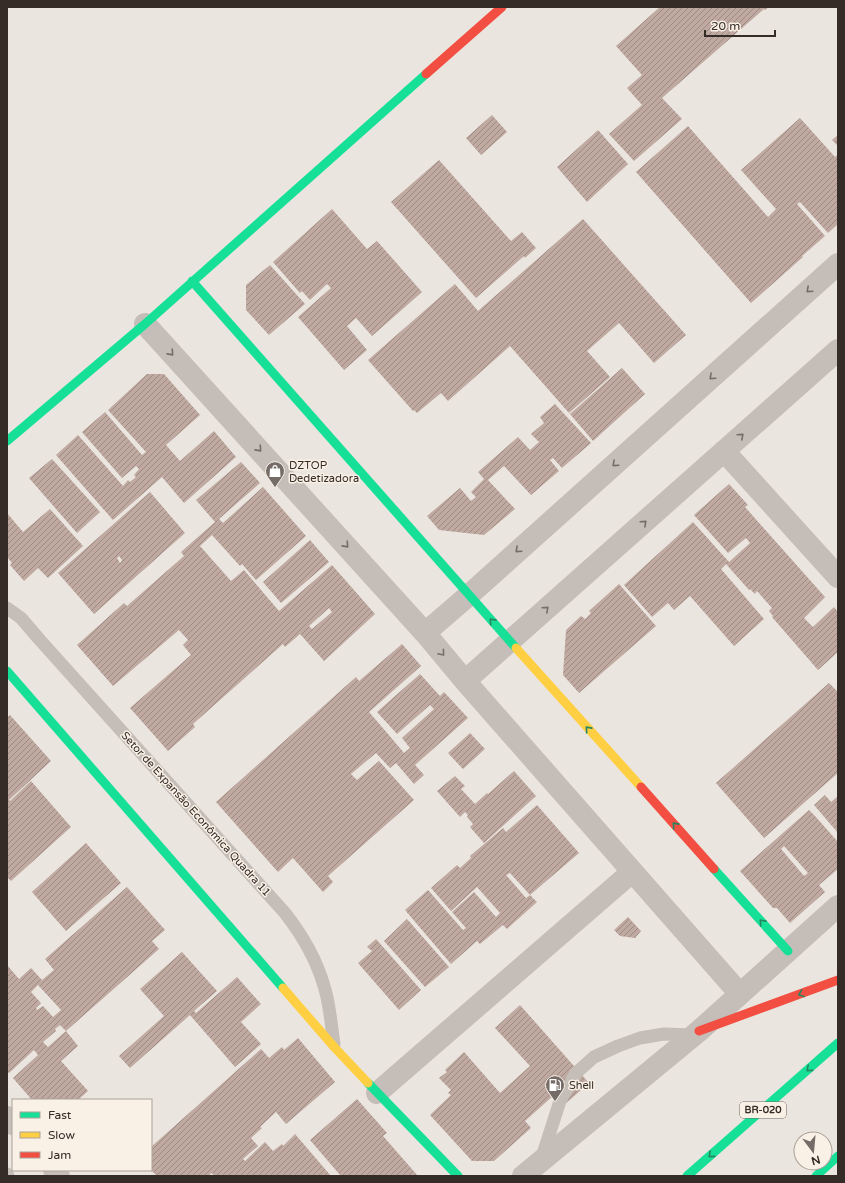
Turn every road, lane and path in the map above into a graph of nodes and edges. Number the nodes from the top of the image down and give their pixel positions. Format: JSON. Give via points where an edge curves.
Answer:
{"nodes":[{"id":1,"x":502,"y":7,"type":"edge"},
{"id":2,"x":838,"y":264,"type":"edge"},
{"id":3,"x":192,"y":280,"type":"junction"},
{"id":4,"x":145,"y":324,"type":"junction"},
{"id":5,"x":838,"y":350,"type":"edge"},
{"id":6,"x":7,"y":441,"type":"edge"},
{"id":7,"x":724,"y":451,"type":"junction"},
{"id":8,"x":838,"y":577,"type":"edge"},
{"id":9,"x":469,"y":595,"type":"junction"},
{"id":10,"x":7,"y":608,"type":"edge"},
{"id":11,"x":425,"y":632,"type":"junction"},
{"id":12,"x":510,"y":641,"type":"junction"},
{"id":13,"x":7,"y":671,"type":"edge"},
{"id":14,"x":465,"y":682,"type":"junction"},
{"id":15,"x":632,"y":872,"type":"junction"},
{"id":16,"x":838,"y":906,"type":"edge"},
{"id":17,"x":788,"y":951,"type":"junction"},
{"id":18,"x":838,"y":980,"type":"edge"},
{"id":19,"x":740,"y":994,"type":"junction"},
{"id":20,"x":697,"y":1033,"type":"junction"},
{"id":21,"x":838,"y":1043,"type":"edge"},
{"id":22,"x":335,"y":1048,"type":"junction"},
{"id":23,"x":378,"y":1093,"type":"junction"},
{"id":24,"x":838,"y":1156,"type":"edge"},
{"id":25,"x":541,"y":1161,"type":"junction"},
{"id":26,"x":458,"y":1176,"type":"edge"},
{"id":27,"x":523,"y":1176,"type":"edge"},
{"id":28,"x":687,"y":1176,"type":"edge"},
{"id":29,"x":816,"y":1176,"type":"edge"}],
"edges":[{"from":1,"to":3,"type":"main road"},
{"from":2,"to":9,"type":"street","one_way":true},
{"from":3,"to":4,"type":"main road"},
{"from":3,"to":9,"type":"main road"},
{"from":4,"to":6,"type":"main road"},
{"from":4,"to":11,"type":"street","one_way":true},
{"from":7,"to":5,"type":"street","one_way":true},
{"from":7,"to":8,"type":"street"},
{"from":12,"to":7,"type":"street","one_way":true},
{"from":9,"to":11,"type":"street"},
{"from":12,"to":9,"type":"main road","one_way":true},
{"from":10,"to":22,"type":"lane","name":"Setor de Expansão Econômica Quadra 11","via":[[21,618],[40,639],[280,907],[302,936],[316,961],[325,987]]},
{"from":11,"to":14,"type":"street","one_way":true},
{"from":12,"to":14,"type":"street"},
{"from":17,"to":12,"type":"main road","one_way":true},
{"from":13,"to":22,"type":"main road"},
{"from":14,"to":15,"type":"street"},
{"from":15,"to":19,"type":"street"},
{"from":15,"to":23,"type":"street"},
{"from":16,"to":17,"type":"street"},
{"from":17,"to":19,"type":"street"},
{"from":18,"to":20,"type":"main road","one_way":true},
{"from":19,"to":20,"type":"street"},
{"from":20,"to":25,"type":"street"},
{"from":20,"to":25,"type":"lane","via":[[640,1038],[594,1056],[576,1072],[560,1101]]},
{"from":21,"to":28,"type":"main road","number":"BR-020","one_way":true},
{"from":22,"to":23,"type":"main road"},
{"from":23,"to":26,"type":"main road"},
{"from":24,"to":29,"type":"main road"},
{"from":25,"to":27,"type":"street"}]}
